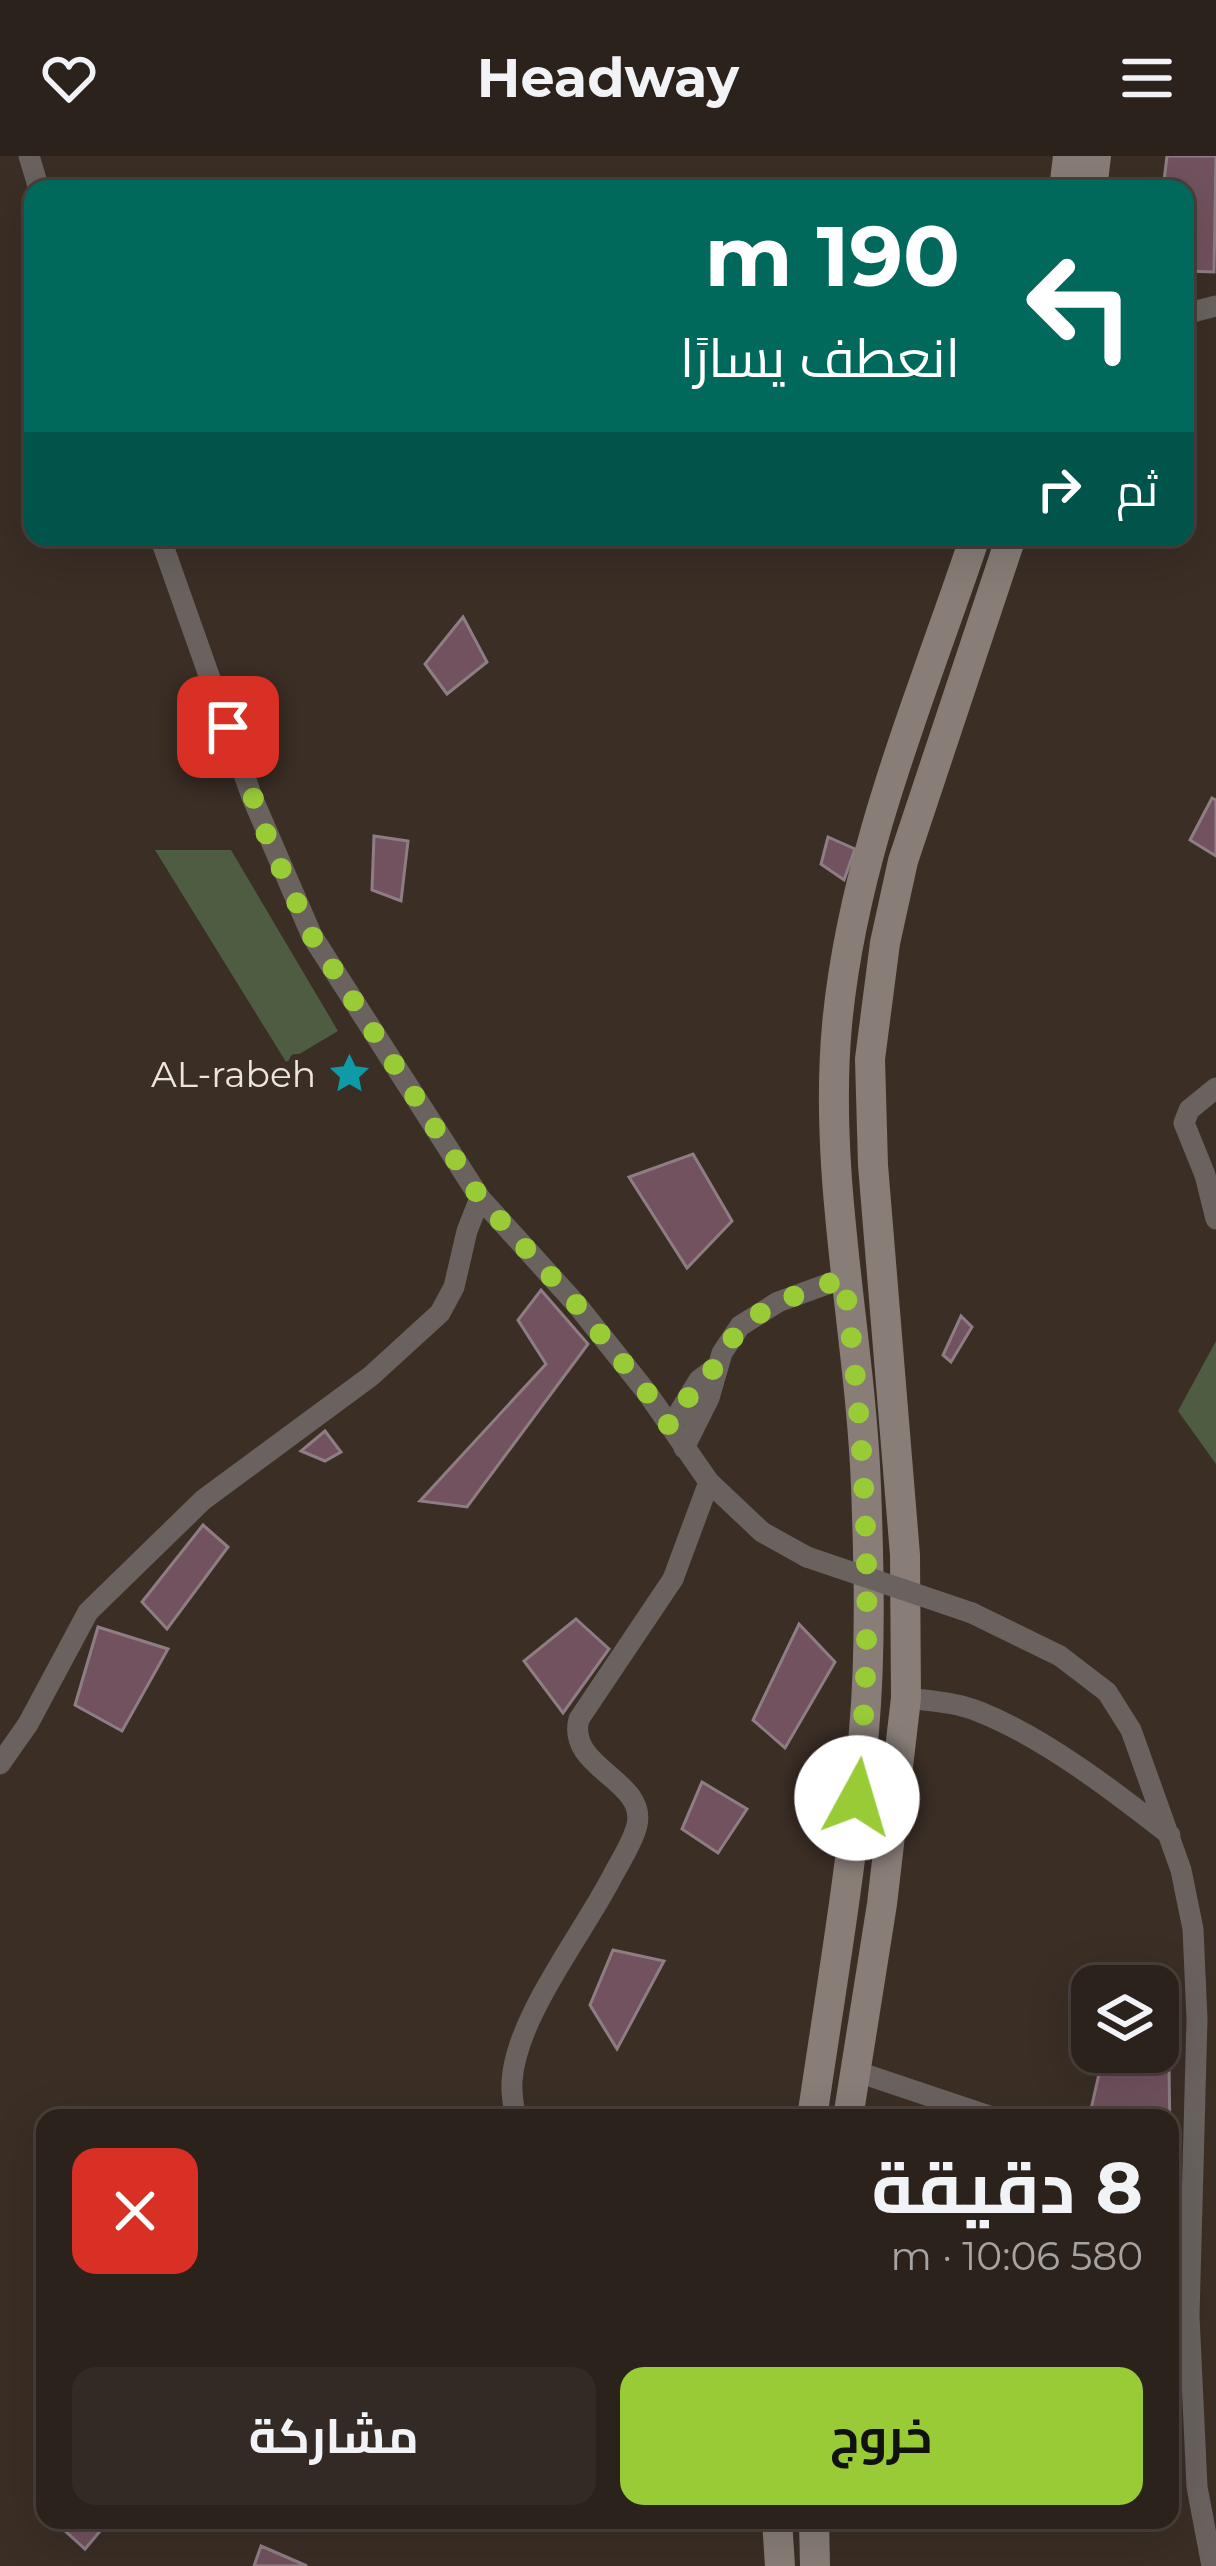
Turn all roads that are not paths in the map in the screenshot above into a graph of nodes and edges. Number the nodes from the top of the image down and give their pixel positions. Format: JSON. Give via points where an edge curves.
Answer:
{"nodes":[{"id":1,"x":163,"y":546,"type":"edge"},
{"id":2,"x":971,"y":546,"type":"edge"},
{"id":3,"x":1008,"y":546,"type":"edge"},
{"id":4,"x":889,"y":781,"type":"junction"},
{"id":5,"x":928,"y":791,"type":"junction"},
{"id":6,"x":1216,"y":1088,"type":"edge"},
{"id":7,"x":480,"y":1198,"type":"junction"},
{"id":8,"x":1216,"y":1219,"type":"edge"},
{"id":9,"x":844,"y":1278,"type":"junction"},
{"id":10,"x":716,"y":1367,"type":"junction"},
{"id":11,"x":670,"y":1427,"type":"junction"},
{"id":12,"x":685,"y":1448,"type":"junction"},
{"id":13,"x":709,"y":1482,"type":"junction"},
{"id":14,"x":906,"y":1698,"type":"junction"},
{"id":15,"x":0,"y":1764,"type":"edge"},
{"id":16,"x":1171,"y":1835,"type":"junction"},
{"id":17,"x":855,"y":2071,"type":"junction"},
{"id":18,"x":514,"y":2109,"type":"edge"},
{"id":19,"x":813,"y":2109,"type":"edge"},
{"id":20,"x":849,"y":2109,"type":"edge"},
{"id":21,"x":968,"y":2109,"type":"edge"},
{"id":22,"x":778,"y":2529,"type":"edge"},
{"id":23,"x":814,"y":2529,"type":"edge"},
{"id":24,"x":1212,"y":2556,"type":"edge"},
{"id":25,"x":780,"y":2566,"type":"edge"},
{"id":26,"x":815,"y":2566,"type":"edge"}],
"edges":[{"from":1,"to":7,"type":"street","via":[[297,906]]},
{"from":2,"to":4,"type":"main road"},
{"from":3,"to":5,"type":"main road"},
{"from":4,"to":5,"type":"main road"},
{"from":4,"to":9,"type":"main road","via":[[855,908],[836,1028]]},
{"from":5,"to":14,"type":"main road","via":[[885,943],[870,1059],[905,1555]]},
{"from":6,"to":8,"type":"street","via":[[1184,1124]]},
{"from":7,"to":11,"type":"street","via":[[577,1305]]},
{"from":7,"to":15,"type":"street","via":[[440,1313],[371,1376],[203,1500],[88,1612]]},
{"from":9,"to":10,"type":"street","via":[[752,1316]]},
{"from":9,"to":19,"type":"main road","via":[[866,1484],[868,1642],[857,1798]]},
{"from":10,"to":11,"type":"street"},
{"from":10,"to":12,"type":"street"},
{"from":11,"to":12,"type":"street"},
{"from":12,"to":13,"type":"street"},
{"from":13,"to":16,"type":"street","bridge":true,"via":[[762,1532],[807,1557],[972,1613],[1060,1656],[1107,1692],[1131,1730]]},
{"from":13,"to":18,"type":"street","via":[[673,1579],[577,1729],[580,1750],[614,1778],[637,1825],[528,2020],[512,2074]]},
{"from":14,"to":16,"type":"street","via":[[996,1719]]},
{"from":14,"to":17,"type":"main road"},
{"from":16,"to":24,"type":"street","via":[[1196,1964],[1189,2316],[1197,2487]]},
{"from":17,"to":20,"type":"main road"},
{"from":17,"to":21,"type":"street"},
{"from":22,"to":25,"type":"main road"},
{"from":23,"to":26,"type":"main road"}]}
